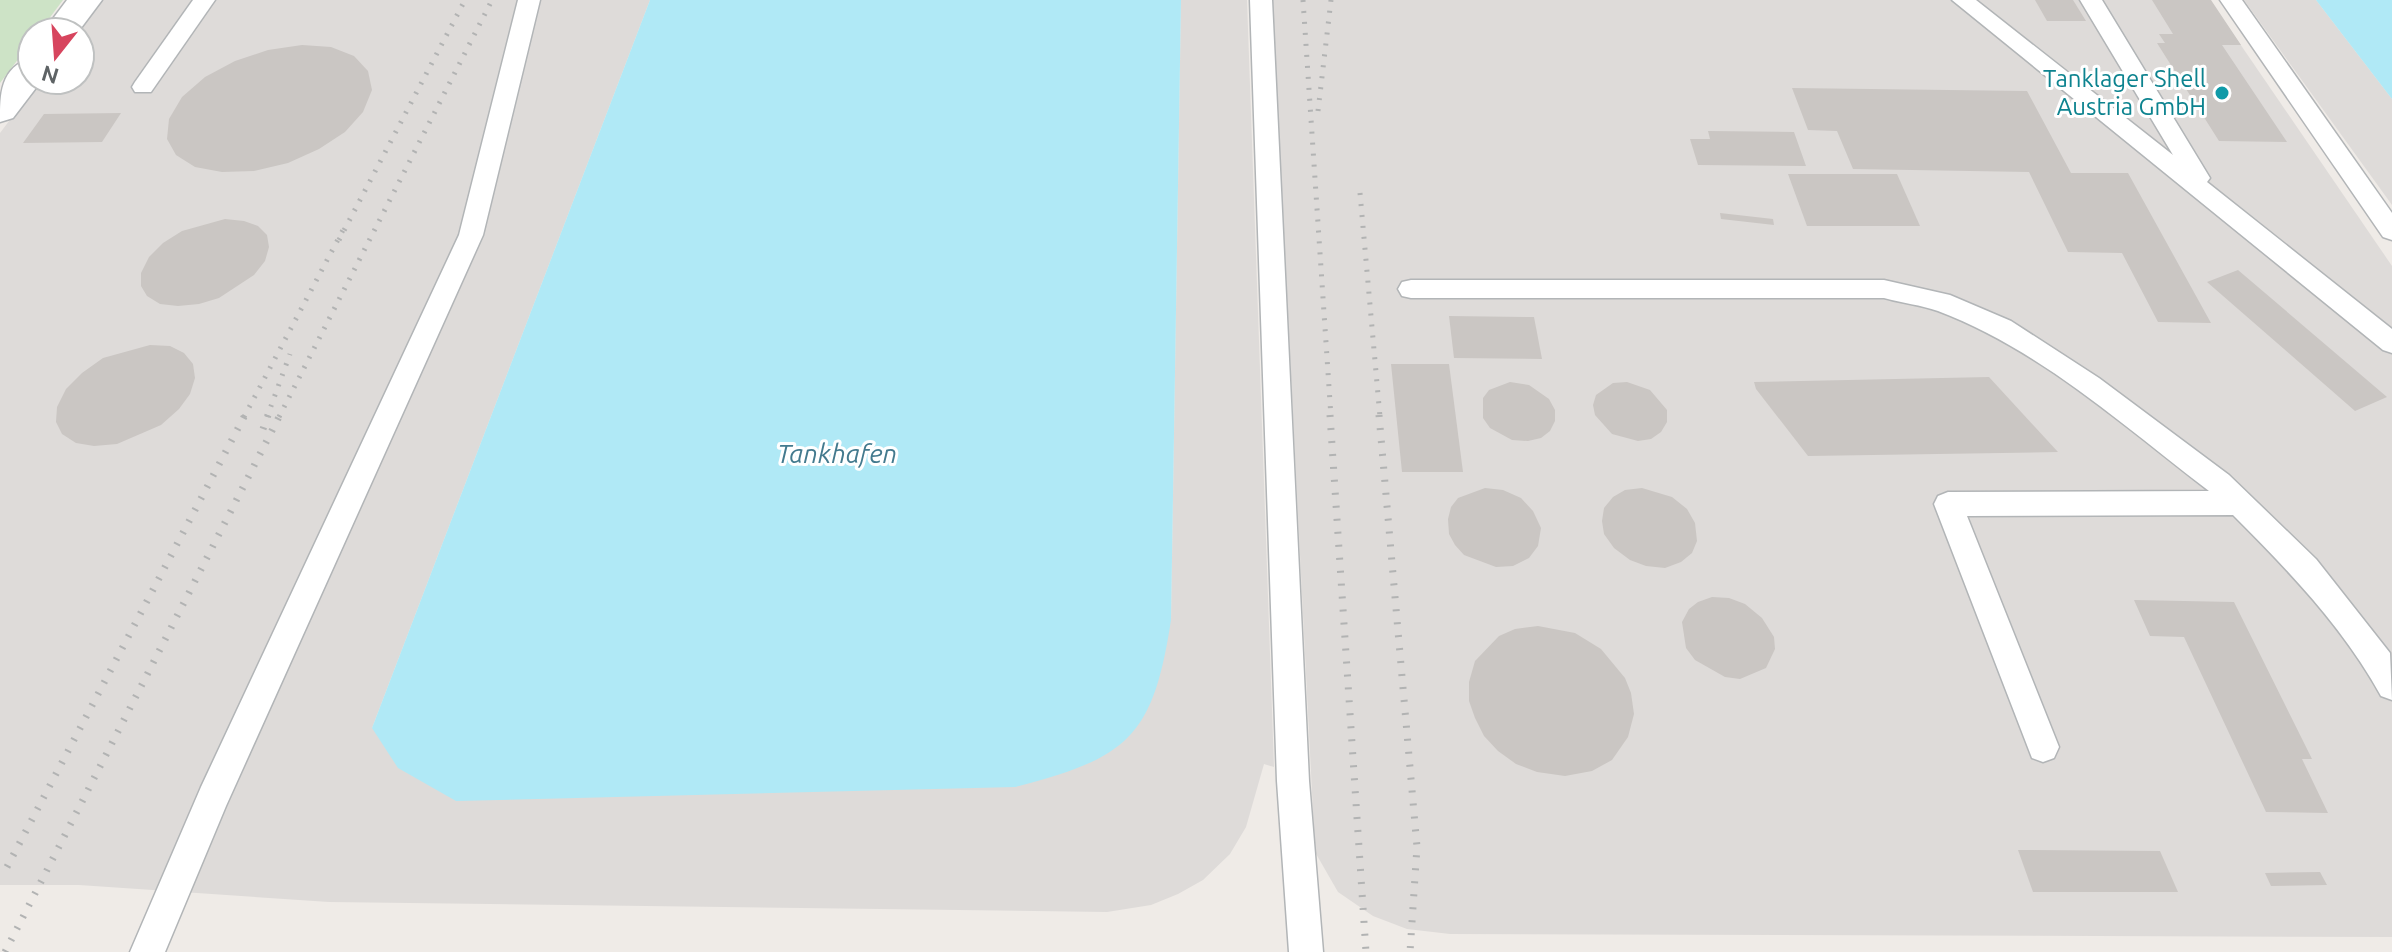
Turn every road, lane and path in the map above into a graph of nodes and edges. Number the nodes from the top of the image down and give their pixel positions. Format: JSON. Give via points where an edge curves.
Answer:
{"nodes":[{"id":1,"x":85,"y":0,"type":"edge"},
{"id":2,"x":204,"y":0,"type":"edge"},
{"id":3,"x":529,"y":0,"type":"edge"},
{"id":4,"x":1261,"y":0,"type":"edge"},
{"id":5,"x":1963,"y":0,"type":"edge"},
{"id":6,"x":2091,"y":0,"type":"edge"},
{"id":7,"x":2231,"y":0,"type":"edge"},
{"id":8,"x":72,"y":16,"type":"edge"},
{"id":9,"x":143,"y":87,"type":"dead end"},
{"id":10,"x":16,"y":90,"type":"edge"},
{"id":11,"x":0,"y":110,"type":"edge"},
{"id":12,"x":2209,"y":196,"type":"junction"},
{"id":13,"x":2392,"y":231,"type":"edge"},
{"id":14,"x":1411,"y":289,"type":"dead end"},
{"id":15,"x":2392,"y":343,"type":"edge"},
{"id":16,"x":2240,"y":503,"type":"junction"},
{"id":17,"x":2392,"y":686,"type":"edge"},
{"id":18,"x":2043,"y":747,"type":"dead end"},
{"id":19,"x":147,"y":952,"type":"edge"},
{"id":20,"x":1306,"y":952,"type":"edge"}],
"edges":[{"from":1,"to":8,"type":"street"},
{"from":2,"to":9,"type":"lane"},
{"from":3,"to":19,"type":"lane","via":[[471,235]]},
{"from":4,"to":20,"type":"lane","via":[[1293,781]]},
{"from":5,"to":12,"type":"lane"},
{"from":6,"to":12,"type":"lane"},
{"from":7,"to":13,"type":"lane"},
{"from":10,"to":11,"type":"street"},
{"from":12,"to":15,"type":"lane"},
{"from":14,"to":16,"type":"lane","via":[[1884,289],[1941,302],[2002,328],[2090,385]]},
{"from":16,"to":17,"type":"lane","via":[[2306,568]]},
{"from":16,"to":18,"type":"lane","via":[[1948,504]]}]}
